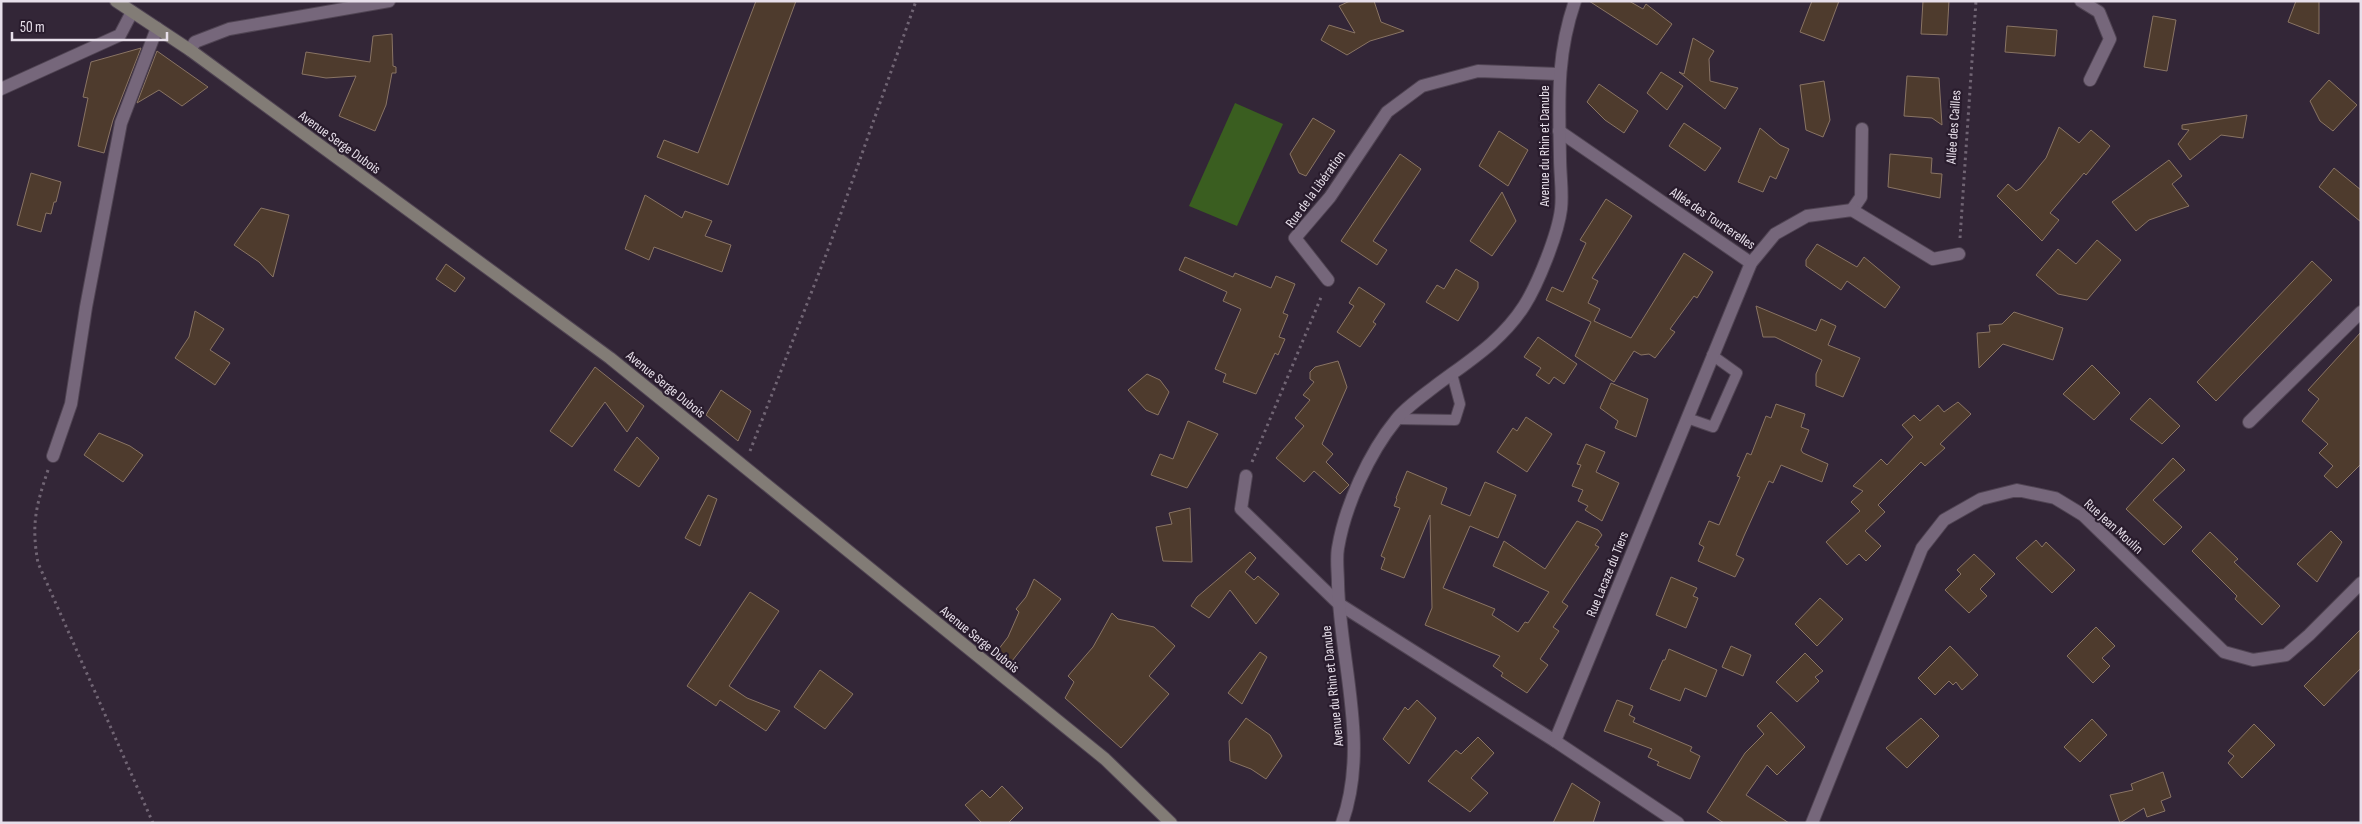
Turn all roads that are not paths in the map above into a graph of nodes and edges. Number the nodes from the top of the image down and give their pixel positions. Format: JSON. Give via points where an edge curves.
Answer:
{"nodes":[{"id":1,"x":116,"y":1,"type":"edge"},
{"id":2,"x":389,"y":1,"type":"edge"},
{"id":3,"x":1575,"y":1,"type":"edge"},
{"id":4,"x":2081,"y":1,"type":"edge"},
{"id":5,"x":132,"y":12,"type":"junction"},
{"id":6,"x":157,"y":28,"type":"junction"},
{"id":7,"x":190,"y":50,"type":"junction"},
{"id":8,"x":1558,"y":74,"type":"junction"},
{"id":9,"x":2090,"y":80,"type":"dead end"},
{"id":10,"x":1,"y":89,"type":"edge"},
{"id":11,"x":1862,"y":129,"type":"dead end"},
{"id":12,"x":1560,"y":131,"type":"junction"},
{"id":13,"x":1852,"y":210,"type":"junction"},
{"id":14,"x":1959,"y":254,"type":"road end"},
{"id":15,"x":1751,"y":262,"type":"junction"},
{"id":16,"x":1328,"y":280,"type":"road end"},
{"id":17,"x":2361,"y":312,"type":"edge"},
{"id":18,"x":1712,"y":355,"type":"junction"},
{"id":19,"x":1452,"y":374,"type":"junction"},
{"id":20,"x":1687,"y":418,"type":"junction"},
{"id":21,"x":1396,"y":419,"type":"junction"},
{"id":22,"x":2249,"y":422,"type":"dead end"},
{"id":23,"x":53,"y":456,"type":"road end"},
{"id":24,"x":1246,"y":476,"type":"road end"},
{"id":25,"x":2361,"y":583,"type":"edge"},
{"id":26,"x":1339,"y":604,"type":"junction"},
{"id":27,"x":1555,"y":741,"type":"junction"},
{"id":28,"x":1171,"y":823,"type":"edge"},
{"id":29,"x":1342,"y":823,"type":"edge"},
{"id":30,"x":1678,"y":823,"type":"edge"},
{"id":31,"x":1812,"y":823,"type":"edge"}],
"edges":[{"from":1,"to":5,"type":"street","name":"Avenue Serge Dubois"},
{"from":2,"to":7,"type":"street","via":[[229,29],[195,42]]},
{"from":3,"to":8,"type":"street","name":"Avenue du Rhin et Danube"},
{"from":4,"to":9,"type":"street","via":[[2099,12],[2110,39]]},
{"from":5,"to":6,"type":"street","name":"Avenue Serge Dubois"},
{"from":5,"to":10,"type":"street","via":[[120,35]]},
{"from":6,"to":7,"type":"street","name":"Avenue Serge Dubois"},
{"from":6,"to":23,"type":"street","via":[[121,123],[71,404]]},
{"from":7,"to":28,"type":"street","name":"Avenue Serge Dubois","via":[[610,358],[1105,759]]},
{"from":8,"to":12,"type":"street","name":"Avenue du Rhin et Danube"},
{"from":8,"to":16,"type":"street","name":"Rue de la Libération","via":[[1478,71],[1422,86],[1387,112],[1330,197],[1295,238]]},
{"from":11,"to":13,"type":"street","via":[[1861,197]]},
{"from":12,"to":15,"type":"street","name":"Allée des Tourterelles"},
{"from":12,"to":19,"type":"street","name":"Avenue du Rhin et Danube","via":[[1561,209],[1545,264],[1525,306],[1498,340]]},
{"from":13,"to":14,"type":"street","via":[[1933,259]]},
{"from":13,"to":15,"type":"street","name":"Allée des Tourterelles","via":[[1807,216],[1775,234]]},
{"from":15,"to":18,"type":"street","name":"Rue Lacaze du Tiers"},
{"from":17,"to":22,"type":"street"},
{"from":18,"to":20,"type":"street","name":"Rue Lacaze du Tiers"},
{"from":18,"to":20,"type":"lane","via":[[1737,373],[1714,427]]},
{"from":19,"to":21,"type":"street","name":"Avenue du Rhin et Danube"},
{"from":19,"to":21,"type":"lane","via":[[1460,404],[1455,420]]},
{"from":20,"to":27,"type":"street","name":"Rue Lacaze du Tiers"},
{"from":21,"to":26,"type":"street","name":"Avenue du Rhin et Danube","via":[[1371,458],[1352,498],[1338,549]]},
{"from":24,"to":26,"type":"street","via":[[1241,508]]},
{"from":25,"to":31,"type":"street","name":"Rue Jean Moulin","via":[[2286,655],[2253,660],[2224,652],[2083,515],[2055,498],[2018,490],[1981,499],[1944,520],[1922,548]]},
{"from":26,"to":27,"type":"street"},
{"from":26,"to":29,"type":"street","name":"Avenue du Rhin et Danube","via":[[1354,727],[1354,775]]},
{"from":27,"to":30,"type":"street"}]}
